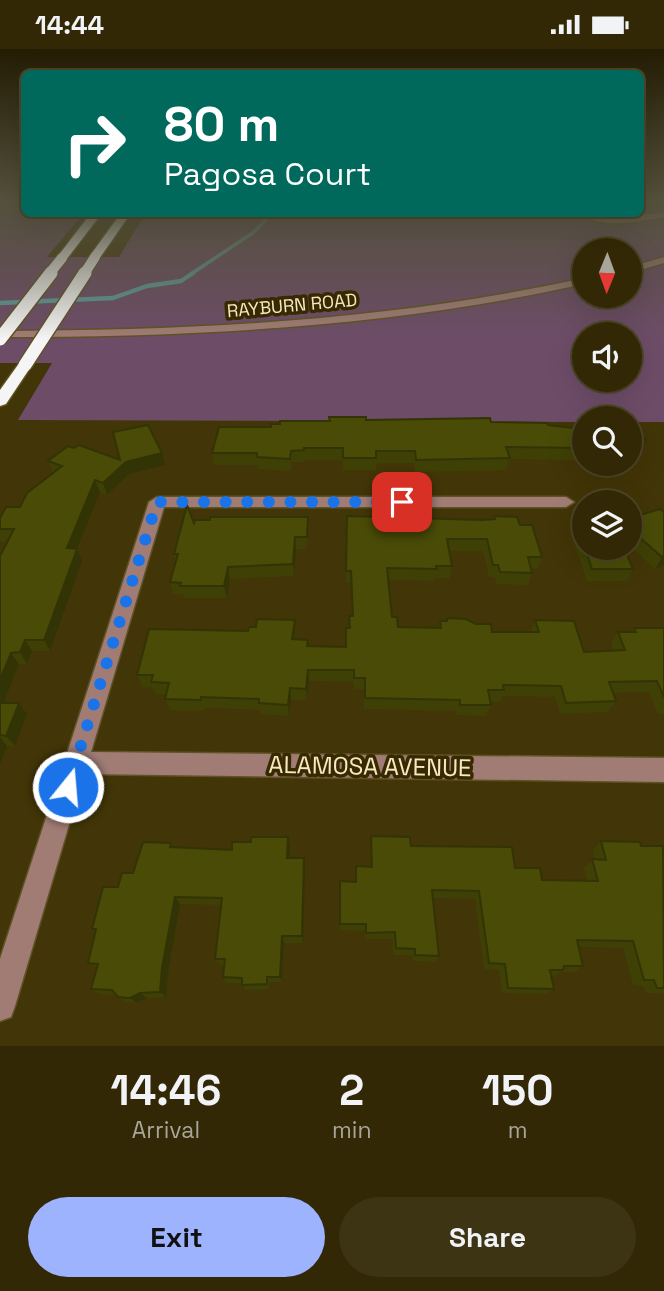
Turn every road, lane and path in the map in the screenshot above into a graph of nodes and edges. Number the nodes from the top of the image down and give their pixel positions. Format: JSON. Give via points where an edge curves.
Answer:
{"nodes":[{"id":1,"x":70,"y":248,"type":"edge"},
{"id":2,"x":102,"y":248,"type":"edge"},
{"id":3,"x":664,"y":260,"type":"edge"},
{"id":4,"x":642,"y":266,"type":"edge"},
{"id":5,"x":572,"y":284,"type":"edge"},
{"id":6,"x":0,"y":337,"type":"edge"},
{"id":7,"x":0,"y":401,"type":"edge"},
{"id":8,"x":566,"y":502,"type":"dead end"},
{"id":9,"x":76,"y":763,"type":"junction"},
{"id":10,"x":664,"y":770,"type":"edge"},
{"id":11,"x":0,"y":1006,"type":"edge"}],
"edges":[{"from":1,"to":6,"type":"highway","bridge":true},
{"from":2,"to":7,"type":"highway","bridge":true},
{"from":3,"to":4,"type":"street"},
{"from":5,"to":6,"type":"street","name":"RAYBURN ROAD","via":[[350,318],[192,331]]},
{"from":8,"to":9,"type":"street","via":[[157,502]]},
{"from":9,"to":10,"type":"street","name":"ALAMOSA AVENUE"},
{"from":9,"to":11,"type":"street"}]}
